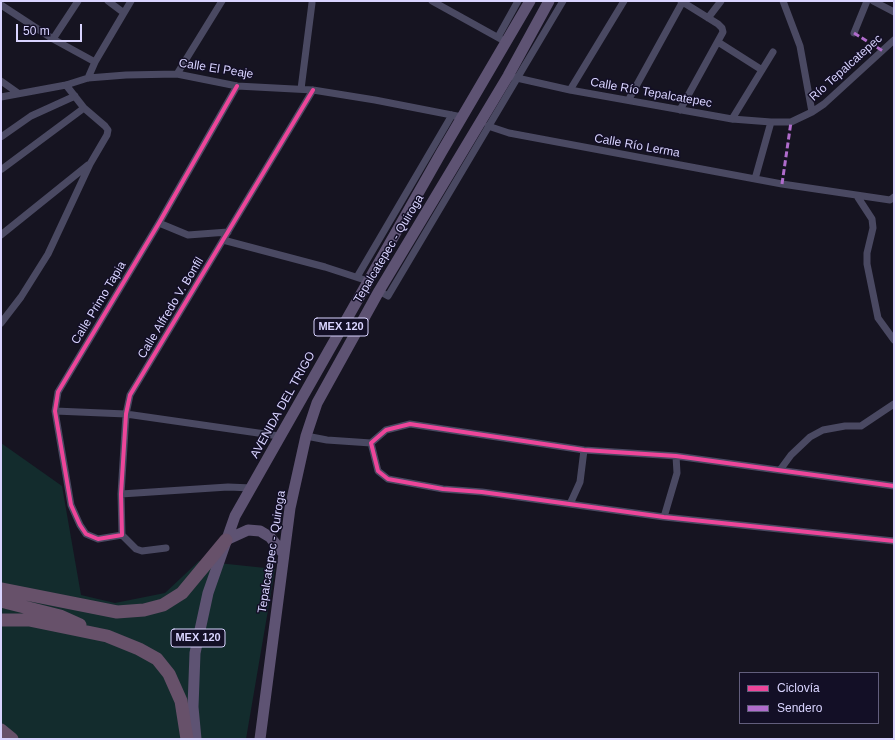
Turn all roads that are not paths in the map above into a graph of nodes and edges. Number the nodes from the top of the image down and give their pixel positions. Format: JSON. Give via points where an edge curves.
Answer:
{"nodes":[{"id":1,"x":78,"y":1,"type":"edge"},
{"id":2,"x":108,"y":1,"type":"edge"},
{"id":3,"x":131,"y":1,"type":"edge"},
{"id":4,"x":222,"y":1,"type":"edge"},
{"id":5,"x":432,"y":1,"type":"edge"},
{"id":6,"x":518,"y":1,"type":"edge"},
{"id":7,"x":530,"y":1,"type":"edge"},
{"id":8,"x":549,"y":1,"type":"edge"},
{"id":9,"x":562,"y":1,"type":"edge"},
{"id":10,"x":624,"y":1,"type":"edge"},
{"id":11,"x":682,"y":1,"type":"edge"},
{"id":12,"x":721,"y":1,"type":"edge"},
{"id":13,"x":783,"y":1,"type":"edge"},
{"id":14,"x":867,"y":1,"type":"edge"},
{"id":15,"x":873,"y":1,"type":"edge"},
{"id":16,"x":312,"y":3,"type":"dead end"},
{"id":17,"x":1,"y":5,"type":"edge"},
{"id":18,"x":894,"y":12,"type":"edge"},
{"id":19,"x":124,"y":13,"type":"junction"},
{"id":20,"x":708,"y":18,"type":"junction"},
{"id":21,"x":854,"y":33,"type":"dead end"},
{"id":22,"x":54,"y":39,"type":"junction"},
{"id":23,"x":502,"y":39,"type":"junction"},
{"id":24,"x":894,"y":40,"type":"edge"},
{"id":25,"x":718,"y":42,"type":"junction"},
{"id":26,"x":773,"y":52,"type":"dead end"},
{"id":27,"x":95,"y":62,"type":"junction"},
{"id":28,"x":762,"y":70,"type":"junction"},
{"id":29,"x":177,"y":74,"type":"junction"},
{"id":30,"x":88,"y":78,"type":"junction"},
{"id":31,"x":512,"y":78,"type":"junction"},
{"id":32,"x":1,"y":81,"type":"edge"},
{"id":33,"x":66,"y":85,"type":"junction"},
{"id":34,"x":236,"y":86,"type":"junction"},
{"id":35,"x":300,"y":89,"type":"junction"},
{"id":36,"x":313,"y":90,"type":"junction"},
{"id":37,"x":570,"y":90,"type":"junction"},
{"id":38,"x":18,"y":93,"type":"junction"},
{"id":39,"x":75,"y":96,"type":"junction"},
{"id":40,"x":1,"y":97,"type":"edge"},
{"id":41,"x":629,"y":99,"type":"junction"},
{"id":42,"x":84,"y":108,"type":"junction"},
{"id":43,"x":680,"y":110,"type":"junction"},
{"id":44,"x":812,"y":112,"type":"junction"},
{"id":45,"x":457,"y":116,"type":"junction"},
{"id":46,"x":732,"y":119,"type":"junction"},
{"id":47,"x":771,"y":122,"type":"junction"},
{"id":48,"x":791,"y":122,"type":"joint"},
{"id":49,"x":488,"y":126,"type":"junction"},
{"id":50,"x":1,"y":137,"type":"edge"},
{"id":51,"x":90,"y":164,"type":"junction"},
{"id":52,"x":2,"y":169,"type":"dead end"},
{"id":53,"x":755,"y":179,"type":"junction"},
{"id":54,"x":857,"y":196,"type":"junction"},
{"id":55,"x":894,"y":197,"type":"edge"},
{"id":56,"x":159,"y":223,"type":"junction"},
{"id":57,"x":228,"y":232,"type":"junction"},
{"id":58,"x":1,"y":235,"type":"edge"},
{"id":59,"x":223,"y":240,"type":"junction"},
{"id":60,"x":357,"y":277,"type":"junction"},
{"id":61,"x":368,"y":281,"type":"junction"},
{"id":62,"x":379,"y":290,"type":"junction"},
{"id":63,"x":1,"y":323,"type":"edge"},
{"id":64,"x":894,"y":340,"type":"edge"},
{"id":65,"x":303,"y":396,"type":"junction"},
{"id":66,"x":317,"y":403,"type":"junction"},
{"id":67,"x":894,"y":404,"type":"edge"},
{"id":68,"x":55,"y":411,"type":"junction"},
{"id":69,"x":126,"y":414,"type":"junction"},
{"id":70,"x":279,"y":436,"type":"junction"},
{"id":71,"x":306,"y":436,"type":"junction"},
{"id":72,"x":371,"y":443,"type":"junction"},
{"id":73,"x":584,"y":450,"type":"junction"},
{"id":74,"x":676,"y":456,"type":"junction"},
{"id":75,"x":780,"y":470,"type":"junction"},
{"id":76,"x":894,"y":486,"type":"edge"},
{"id":77,"x":252,"y":488,"type":"junction"},
{"id":78,"x":121,"y":494,"type":"junction"},
{"id":79,"x":570,"y":504,"type":"junction"},
{"id":80,"x":664,"y":517,"type":"junction"},
{"id":81,"x":122,"y":535,"type":"junction"},
{"id":82,"x":226,"y":540,"type":"junction"},
{"id":83,"x":894,"y":541,"type":"edge"},
{"id":84,"x":166,"y":548,"type":"dead end"},
{"id":85,"x":283,"y":553,"type":"junction"},
{"id":86,"x":1,"y":580,"type":"edge"},
{"id":87,"x":1,"y":589,"type":"edge"},
{"id":88,"x":1,"y":601,"type":"edge"},
{"id":89,"x":66,"y":603,"type":"junction"},
{"id":90,"x":1,"y":620,"type":"edge"},
{"id":91,"x":107,"y":636,"type":"junction"},
{"id":92,"x":1,"y":730,"type":"edge"},
{"id":93,"x":12,"y":739,"type":"edge"},
{"id":94,"x":187,"y":739,"type":"edge"},
{"id":95,"x":196,"y":739,"type":"edge"},
{"id":96,"x":260,"y":739,"type":"edge"}],
"edges":[{"from":1,"to":22,"type":"street"},
{"from":2,"to":19,"type":"street"},
{"from":3,"to":19,"type":"street"},
{"from":4,"to":29,"type":"street"},
{"from":5,"to":23,"type":"street"},
{"from":6,"to":23,"type":"street"},
{"from":7,"to":23,"type":"main road","number":"MEX 120"},
{"from":8,"to":31,"type":"main road","name":"Tepalcatepec - Quiroga","number":"MEX 120"},
{"from":9,"to":31,"type":"street"},
{"from":10,"to":37,"type":"street"},
{"from":11,"to":20,"type":"street"},
{"from":11,"to":41,"type":"street"},
{"from":12,"to":20,"type":"street"},
{"from":13,"to":44,"type":"street","via":[[800,46]]},
{"from":14,"to":21,"type":"street"},
{"from":15,"to":18,"type":"street"},
{"from":16,"to":35,"type":"street"},
{"from":17,"to":22,"type":"street"},
{"from":19,"to":27,"type":"street"},
{"from":20,"to":25,"type":"street","via":[[722,28],[723,32]]},
{"from":22,"to":27,"type":"street"},
{"from":23,"to":45,"type":"main road","number":"MEX 120"},
{"from":24,"to":44,"type":"street","name":"Río Tepalcatepec"},
{"from":25,"to":28,"type":"street"},
{"from":25,"to":43,"type":"street"},
{"from":26,"to":28,"type":"street"},
{"from":27,"to":30,"type":"street"},
{"from":28,"to":46,"type":"street"},
{"from":29,"to":30,"type":"street","name":"Calle El Peaje"},
{"from":29,"to":34,"type":"street","name":"Calle El Peaje"},
{"from":30,"to":33,"type":"street","name":"Calle El Peaje"},
{"from":31,"to":37,"type":"street","name":"Calle Río Tepalcatepec"},
{"from":31,"to":49,"type":"street"},
{"from":31,"to":62,"type":"main road","name":"Tepalcatepec - Quiroga","number":"MEX 120"},
{"from":32,"to":38,"type":"street"},
{"from":33,"to":38,"type":"street","name":"Calle El Peaje"},
{"from":33,"to":39,"type":"street"},
{"from":34,"to":35,"type":"street","name":"Calle El Peaje"},
{"from":34,"to":56,"type":"street","name":"Calle Primo Tapia"},
{"from":35,"to":36,"type":"street","name":"Calle El Peaje"},
{"from":36,"to":45,"type":"street","name":"Calle El Peaje"},
{"from":36,"to":57,"type":"street","name":"Calle Alfredo V. Bonfil"},
{"from":37,"to":41,"type":"street","name":"Calle Río Tepalcatepec"},
{"from":38,"to":40,"type":"street","name":"Calle El Peaje"},
{"from":39,"to":42,"type":"street"},
{"from":39,"to":50,"type":"street","via":[[31,116]]},
{"from":41,"to":43,"type":"street","name":"Calle Río Tepalcatepec"},
{"from":42,"to":51,"type":"street","via":[[108,130]]},
{"from":42,"to":52,"type":"street"},
{"from":43,"to":46,"type":"street","name":"Calle Río Tepalcatepec"},
{"from":44,"to":48,"type":"street","name":"Río Tepalcatepec"},
{"from":45,"to":60,"type":"street"},
{"from":45,"to":61,"type":"main road","name":"AVENIDA DEL TRIGO","number":"MEX 120"},
{"from":46,"to":47,"type":"street","name":"Calle Río Tepalcatepec"},
{"from":47,"to":48,"type":"street","name":"Calle Río Tepalcatepec"},
{"from":47,"to":53,"type":"street"},
{"from":49,"to":53,"type":"street","name":"Calle Río Lerma","via":[[509,133]]},
{"from":49,"to":62,"type":"street","via":[[388,296]]},
{"from":51,"to":58,"type":"street"},
{"from":51,"to":63,"type":"street","via":[[48,254]]},
{"from":53,"to":54,"type":"street","name":"Calle Río Lerma"},
{"from":54,"to":55,"type":"street","name":"Calle Río Lerma","via":[[890,200]]},
{"from":54,"to":64,"type":"street","via":[[872,219],[873,228],[867,253],[878,318]]},
{"from":56,"to":57,"type":"street","via":[[188,235]]},
{"from":56,"to":68,"type":"street","name":"Calle Primo Tapia","via":[[58,392]]},
{"from":57,"to":59,"type":"street","name":"Calle Alfredo V. Bonfil"},
{"from":59,"to":60,"type":"street"},
{"from":59,"to":69,"type":"street","name":"Calle Alfredo V. Bonfil","via":[[130,395]]},
{"from":60,"to":61,"type":"street"},
{"from":61,"to":65,"type":"main road","name":"AVENIDA DEL TRIGO","number":"MEX 120"},
{"from":62,"to":66,"type":"main road","name":"Tepalcatepec - Quiroga","number":"MEX 120"},
{"from":65,"to":66,"type":"main road"},
{"from":65,"to":70,"type":"main road","name":"AVENIDA DEL TRIGO","number":"MEX 120"},
{"from":66,"to":71,"type":"main road","name":"Tepalcatepec - Quiroga","number":"MEX 120"},
{"from":67,"to":75,"type":"street","via":[[861,426],[823,430],[810,437]]},
{"from":68,"to":69,"type":"street"},
{"from":68,"to":81,"type":"street","name":"Calle Primo Tapia","via":[[71,505],[80,525],[86,534],[98,539]]},
{"from":69,"to":70,"type":"street"},
{"from":69,"to":78,"type":"street","name":"Calle Alfredo V. Bonfil"},
{"from":70,"to":77,"type":"main road","name":"AVENIDA DEL TRIGO","number":"MEX 120"},
{"from":71,"to":72,"type":"street"},
{"from":71,"to":85,"type":"main road","name":"Tepalcatepec - Quiroga","number":"MEX 120"},
{"from":72,"to":73,"type":"street","via":[[386,430],[410,424]]},
{"from":72,"to":79,"type":"street","via":[[378,471],[388,480]]},
{"from":73,"to":74,"type":"street"},
{"from":73,"to":79,"type":"street","via":[[580,482]]},
{"from":74,"to":75,"type":"street"},
{"from":74,"to":80,"type":"street","via":[[677,473]]},
{"from":75,"to":76,"type":"street"},
{"from":77,"to":78,"type":"street","via":[[228,487]]},
{"from":77,"to":82,"type":"main road","name":"AVENIDA DEL TRIGO","number":"MEX 120","via":[[235,516]]},
{"from":78,"to":81,"type":"street","name":"Calle Alfredo V. Bonfil"},
{"from":79,"to":80,"type":"street"},
{"from":80,"to":83,"type":"street"},
{"from":81,"to":84,"type":"street","via":[[136,549],[142,551]]},
{"from":82,"to":85,"type":"main road","via":[[248,530],[260,531],[270,537]]},
{"from":82,"to":89,"type":"highway","via":[[182,593],[163,605],[144,610],[118,612]]},
{"from":82,"to":95,"type":"main road","number":"MEX 120","via":[[208,593],[195,653],[193,707]]},
{"from":85,"to":96,"type":"main road","name":"Tepalcatepec - Quiroga","number":"MEX 120"},
{"from":86,"to":89,"type":"highway"},
{"from":87,"to":89,"type":"highway"},
{"from":88,"to":91,"type":"highway","via":[[60,616]]},
{"from":90,"to":91,"type":"highway","via":[[28,620]]},
{"from":91,"to":94,"type":"highway","via":[[157,659],[169,674],[181,701]]},
{"from":92,"to":93,"type":"highway"}]}
